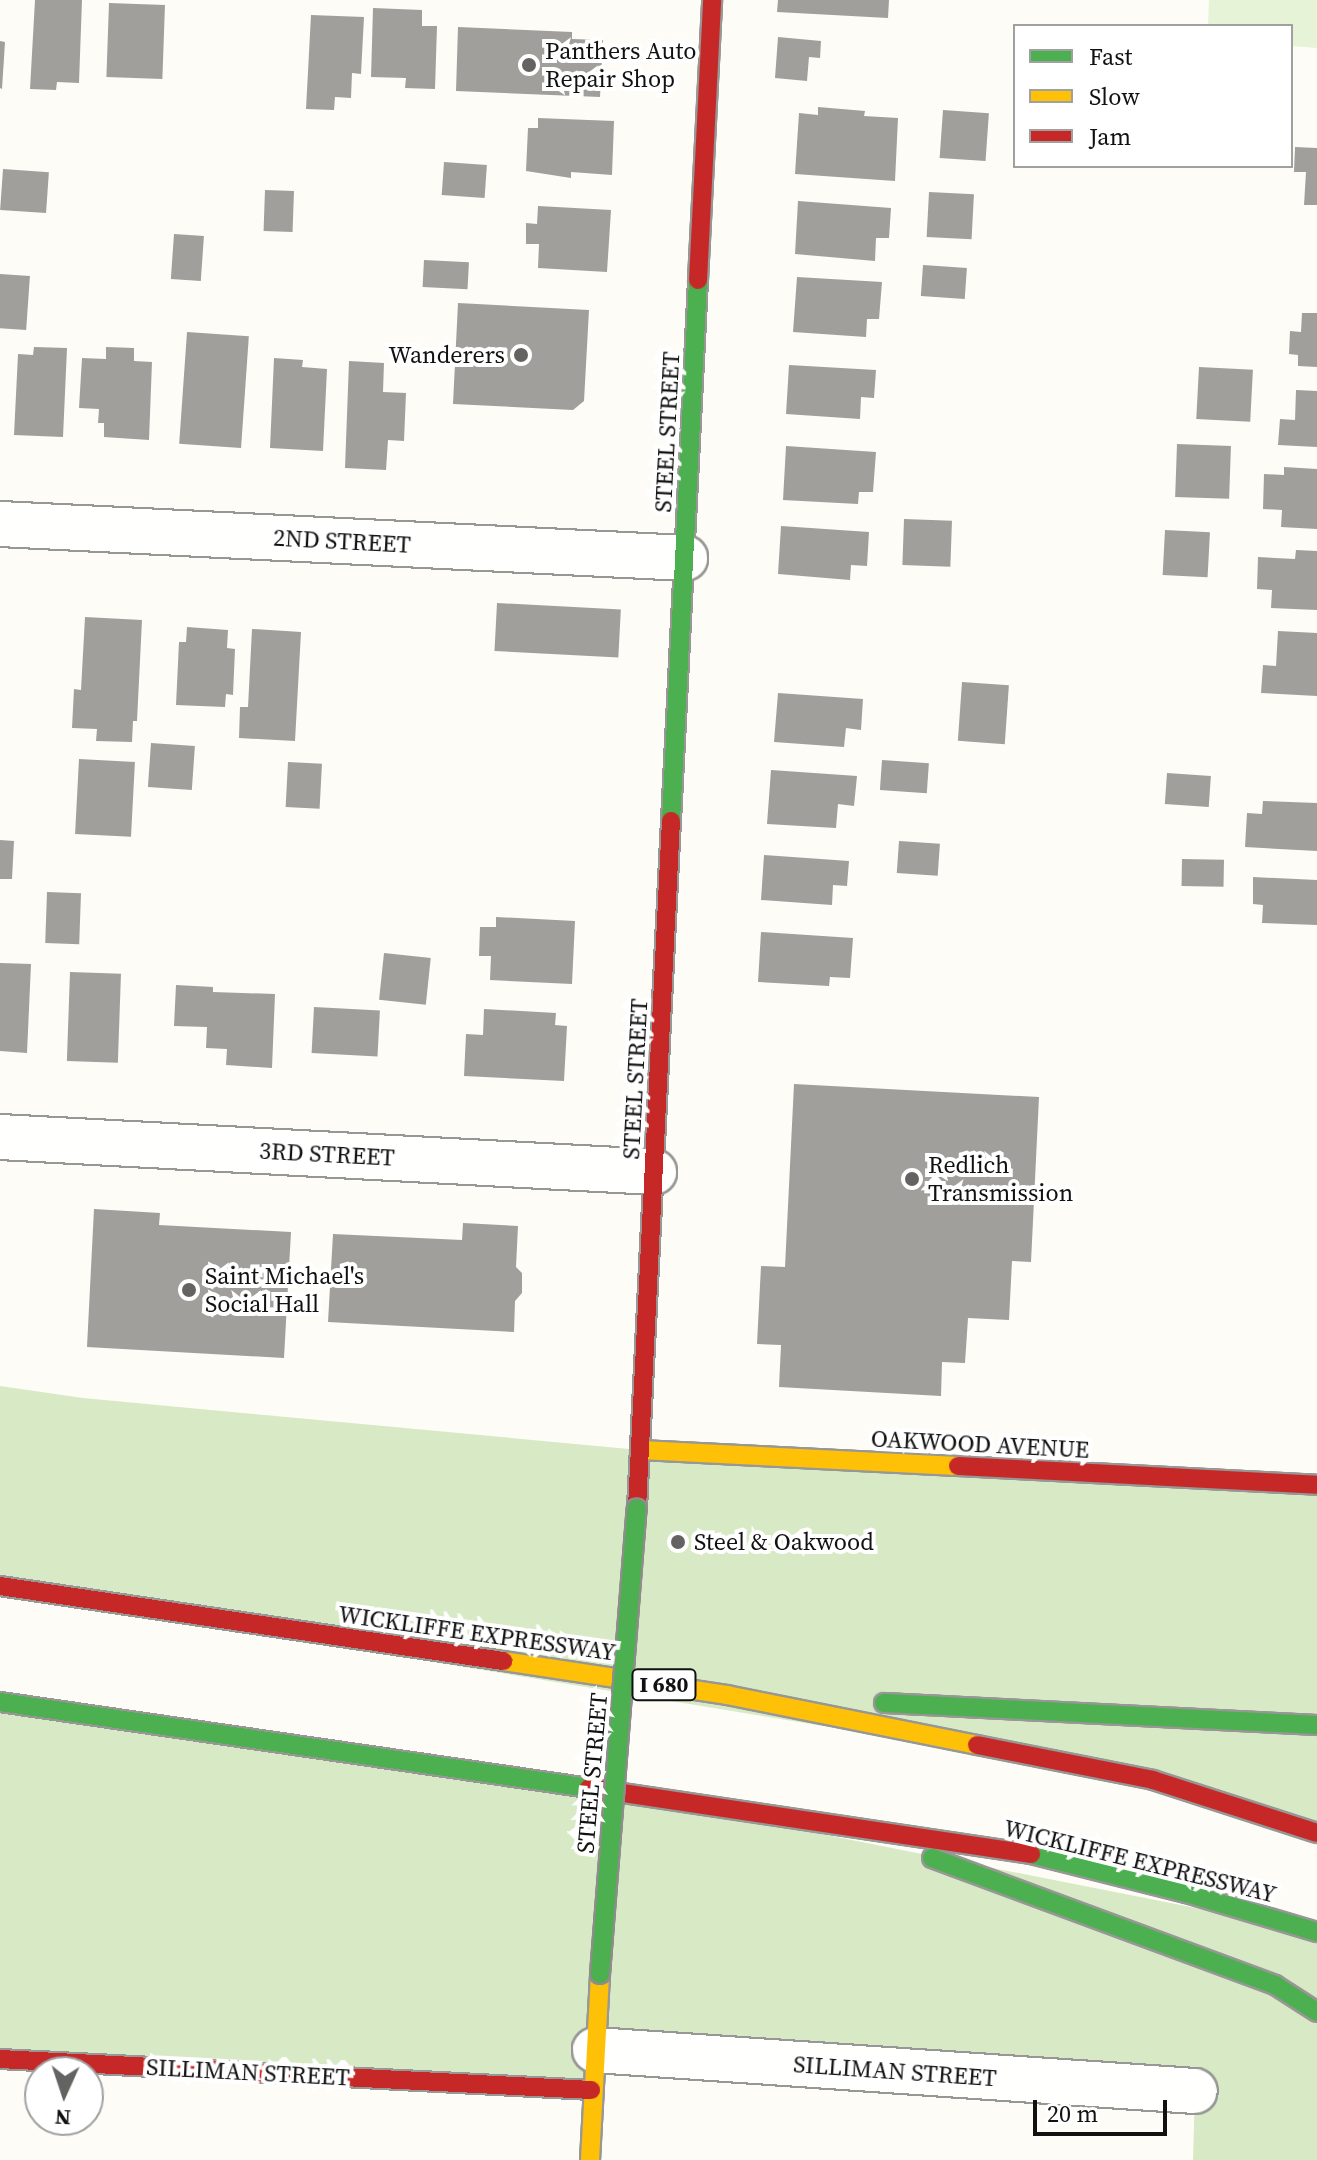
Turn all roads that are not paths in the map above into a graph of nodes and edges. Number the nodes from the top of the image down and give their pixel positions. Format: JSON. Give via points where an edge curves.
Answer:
{"nodes":[{"id":1,"x":712,"y":0,"type":"edge"},
{"id":2,"x":0,"y":524,"type":"edge"},
{"id":3,"x":685,"y":558,"type":"junction"},
{"id":4,"x":0,"y":1137,"type":"edge"},
{"id":5,"x":654,"y":1172,"type":"junction"},
{"id":6,"x":640,"y":1450,"type":"junction"},
{"id":7,"x":1317,"y":1485,"type":"edge"},
{"id":8,"x":0,"y":1586,"type":"edge"},
{"id":9,"x":727,"y":1695,"type":"junction"},
{"id":10,"x":0,"y":1702,"type":"edge"},
{"id":11,"x":1317,"y":1725,"type":"edge"},
{"id":12,"x":847,"y":1826,"type":"junction"},
{"id":13,"x":1317,"y":1833,"type":"edge"},
{"id":14,"x":1317,"y":1932,"type":"edge"},
{"id":15,"x":1317,"y":2012,"type":"edge"},
{"id":16,"x":0,"y":2059,"type":"edge"},
{"id":17,"x":593,"y":2070,"type":"junction"},
{"id":18,"x":1195,"y":2091,"type":"dead end"},
{"id":19,"x":590,"y":2160,"type":"edge"}],
"edges":[{"from":1,"to":3,"type":"main road","name":"STEEL STREET"},
{"from":2,"to":3,"type":"street","name":"2ND STREET"},
{"from":3,"to":5,"type":"main road","name":"STEEL STREET"},
{"from":4,"to":5,"type":"street","name":"3RD STREET"},
{"from":5,"to":6,"type":"main road","name":"STEEL STREET"},
{"from":6,"to":7,"type":"main road","name":"OAKWOOD AVENUE"},
{"from":6,"to":17,"type":"main road","name":"STEEL STREET","bridge":true},
{"from":8,"to":9,"type":"main road","name":"WICKLIFFE EXPRESSWAY","number":"I 680"},
{"from":9,"to":11,"type":"main road"},
{"from":9,"to":13,"type":"main road","name":"WICKLIFFE EXPRESSWAY","number":"I 680","via":[[1153,1780]]},
{"from":10,"to":12,"type":"main road","name":"WICKLIFFE EXPRESSWAY"},
{"from":12,"to":14,"type":"main road","name":"WICKLIFFE EXPRESSWAY","via":[[1029,1853]]},
{"from":12,"to":15,"type":"main road","via":[[1275,1985]]},
{"from":16,"to":17,"type":"main road","name":"SILLIMAN STREET"},
{"from":17,"to":18,"type":"street","name":"SILLIMAN STREET"},
{"from":17,"to":19,"type":"main road","name":"STEEL STREET"}]}
